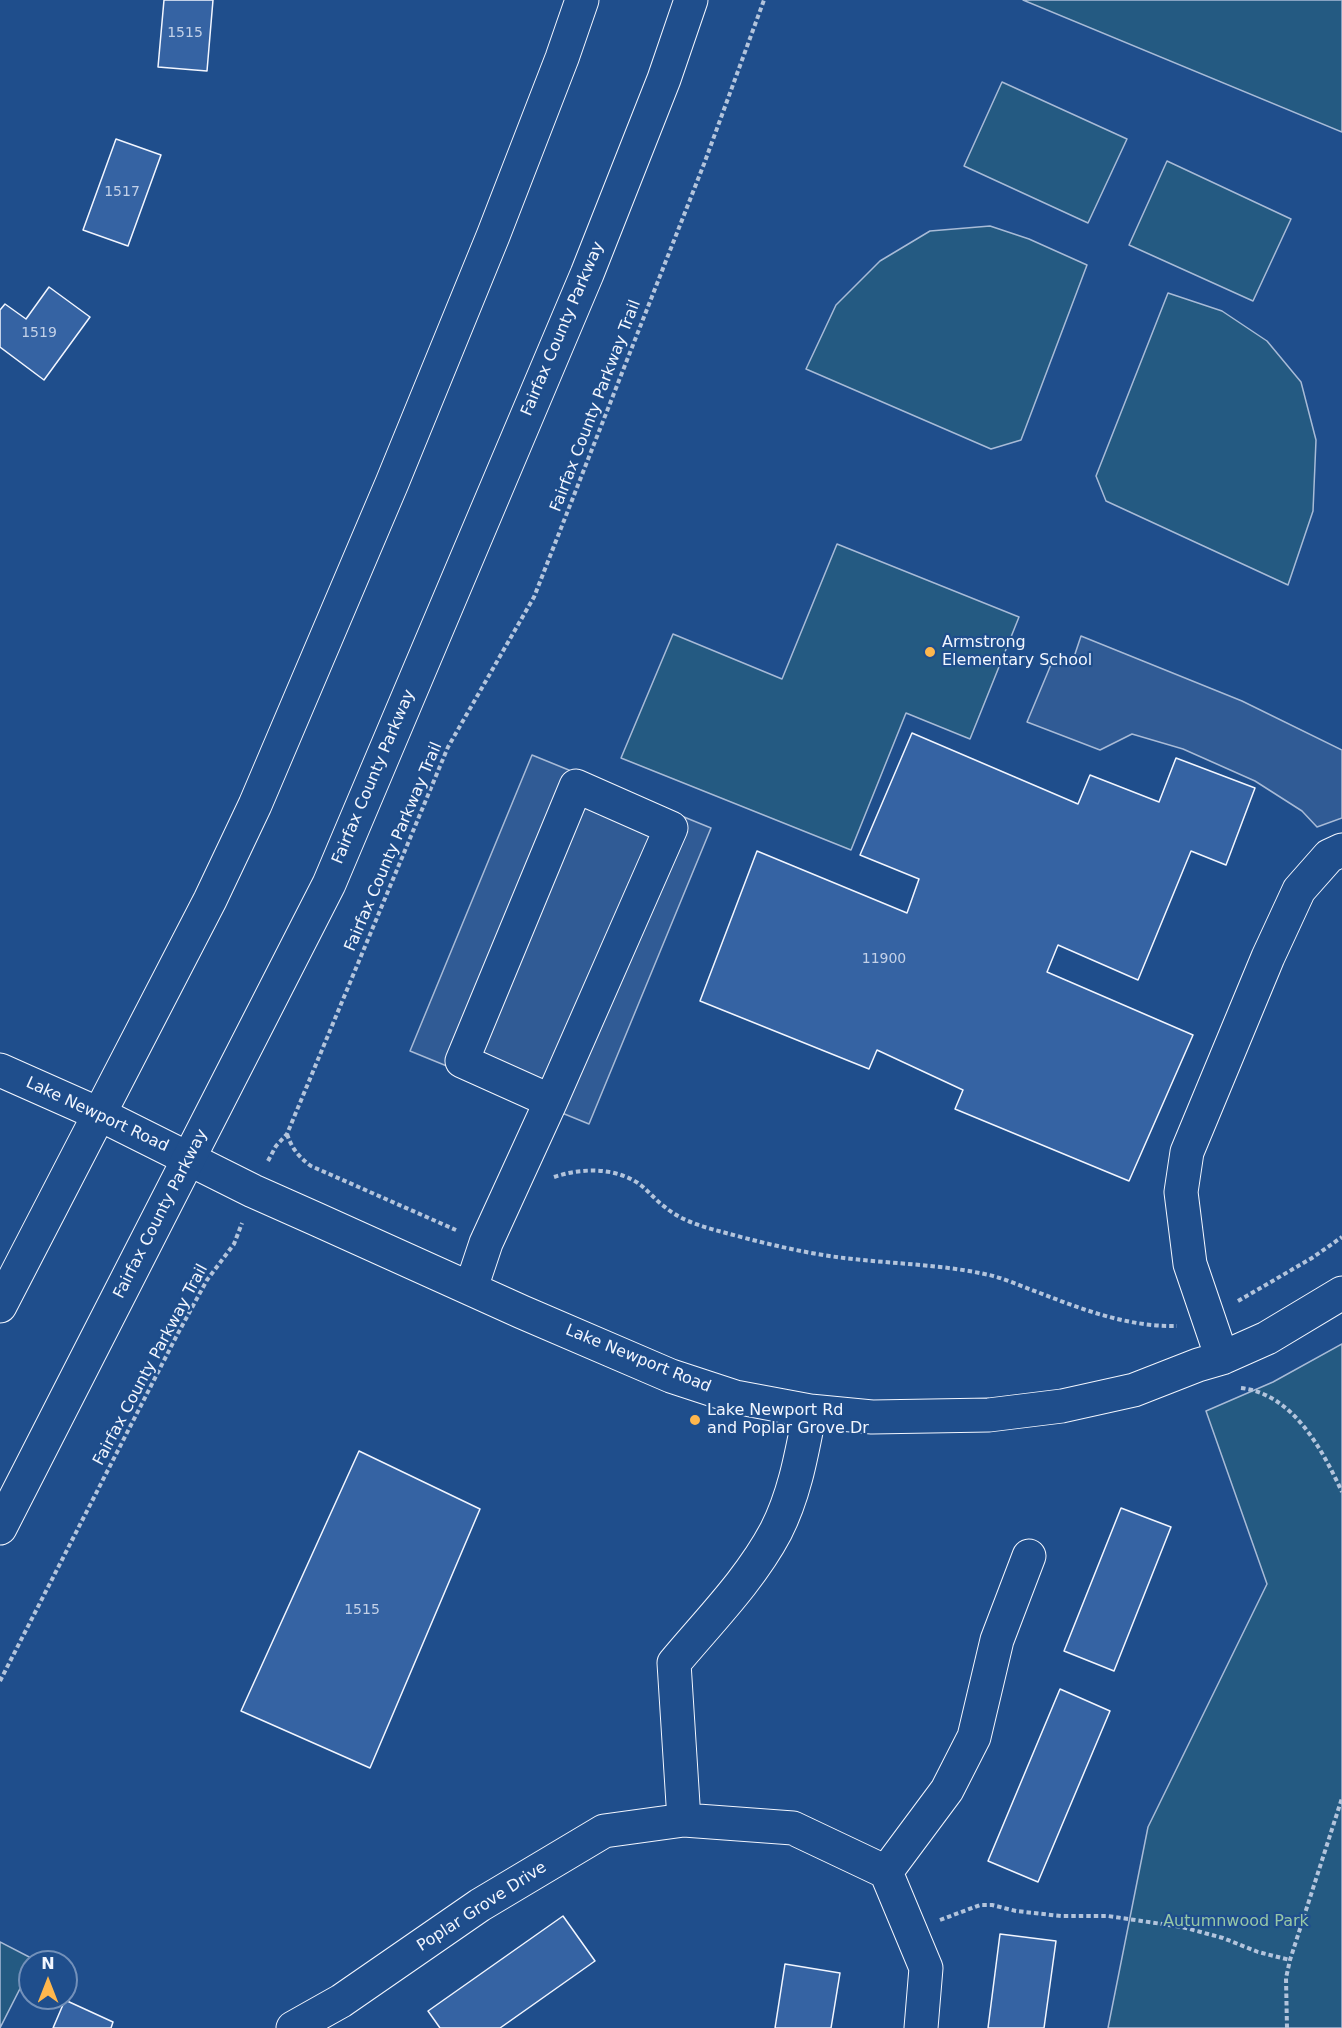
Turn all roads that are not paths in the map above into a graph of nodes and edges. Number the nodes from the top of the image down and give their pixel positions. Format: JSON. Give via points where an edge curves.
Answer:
{"nodes":[{"id":1,"x":582,"y":0,"type":"edge"},
{"id":2,"x":691,"y":0,"type":"edge"},
{"id":3,"x":1342,"y":850,"type":"edge"},
{"id":4,"x":0,"y":1070,"type":"edge"},
{"id":5,"x":550,"y":1101,"type":"junction"},
{"id":6,"x":99,"y":1114,"type":"junction"},
{"id":7,"x":189,"y":1159,"type":"junction"},
{"id":8,"x":471,"y":1288,"type":"junction"},
{"id":9,"x":1342,"y":1293,"type":"edge"},
{"id":10,"x":0,"y":1306,"type":"edge"},
{"id":11,"x":1229,"y":1372,"type":"junction"},
{"id":12,"x":810,"y":1411,"type":"junction"},
{"id":13,"x":0,"y":1528,"type":"edge"},
{"id":14,"x":1029,"y":1556,"type":"dead end"},
{"id":15,"x":684,"y":1820,"type":"junction"},
{"id":16,"x":886,"y":1872,"type":"junction"},
{"id":17,"x":293,"y":2028,"type":"edge"},
{"id":18,"x":921,"y":2028,"type":"edge"}],
"edges":[{"from":1,"to":6,"type":"main road","via":[[485,257],[255,805]]},
{"from":2,"to":7,"type":"main road","name":"Fairfax County Parkway","via":[[587,274],[329,884]]},
{"from":3,"to":11,"type":"main road","via":[[1329,856],[1299,890],[1187,1152],[1180,1192],[1190,1264]]},
{"from":4,"to":6,"type":"main road","name":"Lake Newport Road"},
{"from":5,"to":5,"type":"main road","via":[[670,828],[576,786],[462,1061]]},
{"from":5,"to":8,"type":"main road","via":[[486,1243]]},
{"from":6,"to":7,"type":"main road","name":"Lake Newport Road"},
{"from":6,"to":10,"type":"main road"},
{"from":7,"to":8,"type":"main road","name":"Lake Newport Road"},
{"from":7,"to":13,"type":"main road","name":"Fairfax County Parkway"},
{"from":8,"to":12,"type":"main road","name":"Lake Newport Road","via":[[671,1376],[735,1397]]},
{"from":9,"to":11,"type":"main road","name":"Lake Newport Road","via":[[1267,1338]]},
{"from":11,"to":12,"type":"main road","name":"Lake Newport Road","via":[[1198,1365],[1134,1390],[1062,1406],[989,1415],[872,1417]]},
{"from":12,"to":15,"type":"main road","via":[[796,1478],[776,1530],[753,1569],[674,1663]]},
{"from":14,"to":16,"type":"main road","via":[[996,1640],[974,1737],[947,1790]]},
{"from":15,"to":16,"type":"main road","name":"Poplar Grove Drive","via":[[793,1828]]},
{"from":15,"to":17,"type":"main road","name":"Poplar Grove Drive","via":[[604,1832],[480,1905],[341,2001]]},
{"from":16,"to":18,"type":"main road","via":[[926,1968]]}]}
